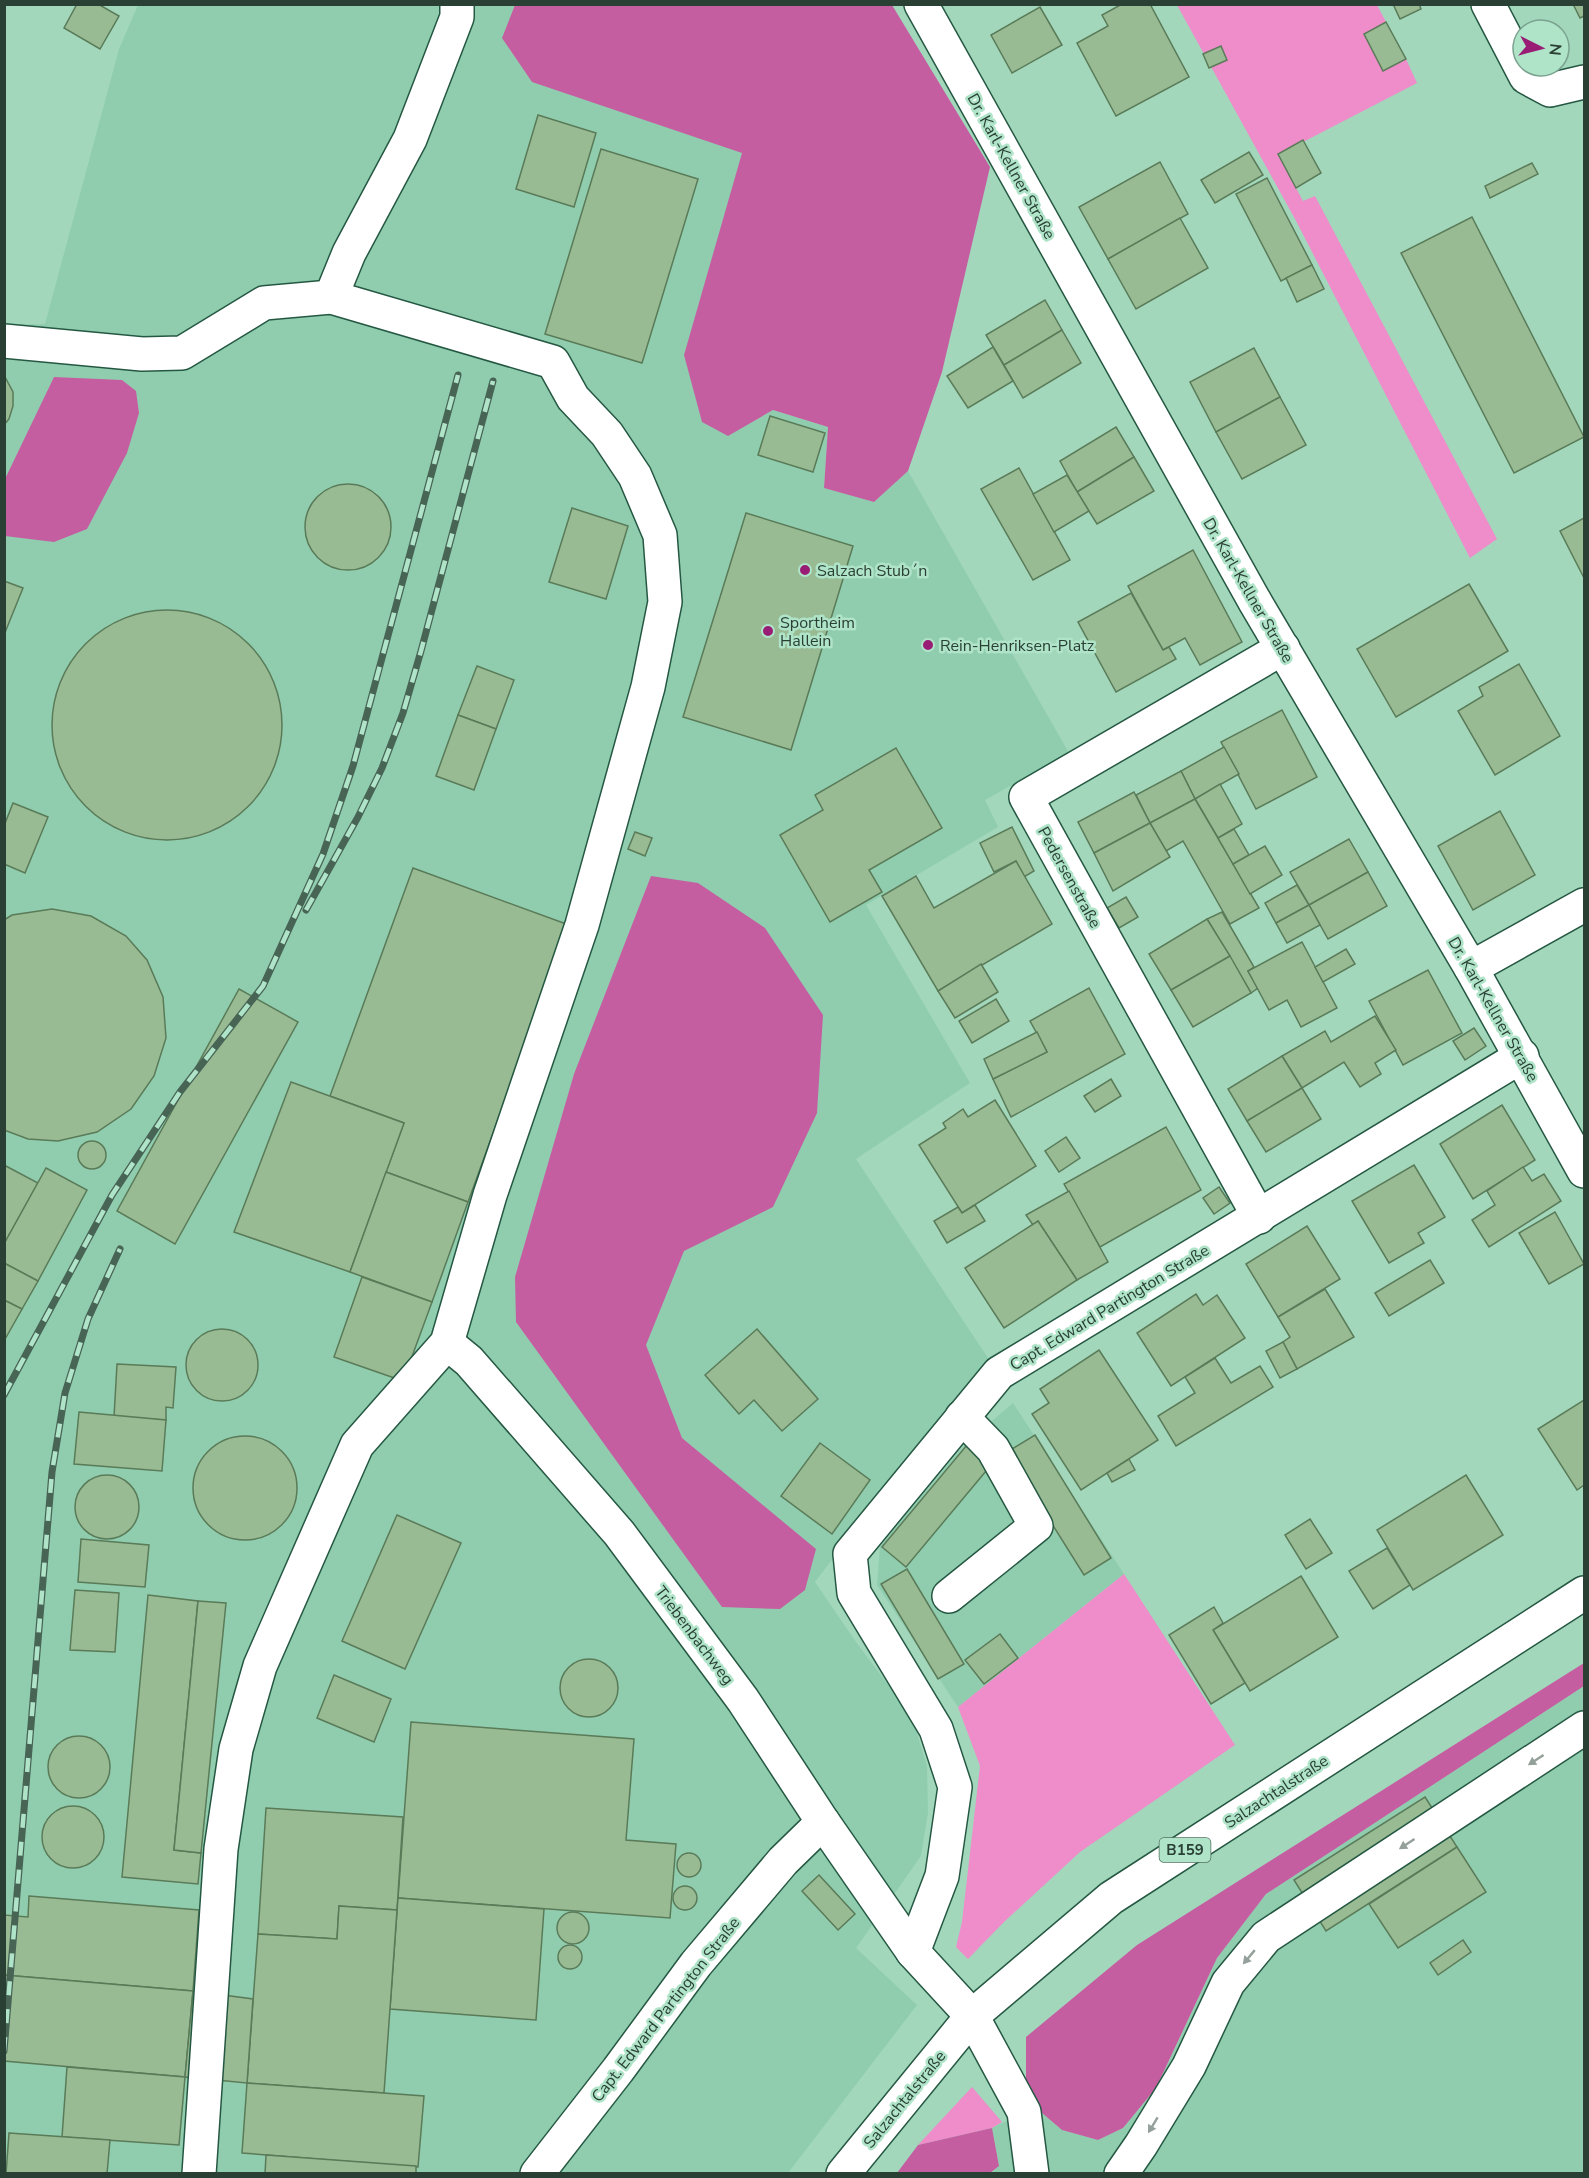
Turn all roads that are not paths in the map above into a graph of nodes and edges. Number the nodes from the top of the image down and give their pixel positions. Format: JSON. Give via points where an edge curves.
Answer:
{"nodes":[{"id":1,"x":458,"y":4,"type":"edge"},
{"id":2,"x":921,"y":4,"type":"edge"},
{"id":3,"x":1488,"y":4,"type":"edge"},
{"id":4,"x":1584,"y":82,"type":"edge"},
{"id":5,"x":331,"y":297,"type":"junction"},
{"id":6,"x":4,"y":341,"type":"edge"},
{"id":7,"x":1283,"y":648,"type":"junction"},
{"id":8,"x":1584,"y":905,"type":"edge"},
{"id":9,"x":1472,"y":968,"type":"junction"},
{"id":10,"x":1522,"y":1056,"type":"junction"},
{"id":11,"x":1584,"y":1171,"type":"edge"},
{"id":12,"x":1259,"y":1217,"type":"junction"},
{"id":13,"x":447,"y":1343,"type":"junction"},
{"id":14,"x":962,"y":1417,"type":"junction"},
{"id":15,"x":1584,"y":1593,"type":"edge"},
{"id":16,"x":949,"y":1596,"type":"dead end"},
{"id":17,"x":1584,"y":1728,"type":"edge"},
{"id":18,"x":823,"y":1822,"type":"junction"},
{"id":19,"x":913,"y":1952,"type":"junction"},
{"id":20,"x":972,"y":2016,"type":"junction"},
{"id":21,"x":199,"y":2174,"type":"edge"},
{"id":22,"x":537,"y":2174,"type":"edge"},
{"id":23,"x":843,"y":2174,"type":"edge"},
{"id":24,"x":1032,"y":2174,"type":"edge"},
{"id":25,"x":1121,"y":2174,"type":"edge"}],
"edges":[{"from":1,"to":5,"type":"street","via":[[457,17],[410,140],[349,253]]},
{"from":2,"to":7,"type":"street","name":"Dr. Karl-Kellner Straße"},
{"from":3,"to":4,"type":"street","via":[[1526,77],[1550,90]]},
{"from":5,"to":6,"type":"street","via":[[264,303],[182,353],[142,354]]},
{"from":5,"to":13,"type":"street","via":[[553,362],[573,399],[607,434],[635,476],[660,535],[665,602],[648,687],[582,925],[490,1195]]},
{"from":7,"to":9,"type":"street","name":"Dr. Karl-Kellner Straße"},
{"from":7,"to":12,"type":"street","name":"Pedersenstraße","via":[[1026,797]]},
{"from":8,"to":9,"type":"street"},
{"from":9,"to":10,"type":"street","name":"Dr. Karl-Kellner Straße"},
{"from":10,"to":11,"type":"street","name":"Dr. Karl-Kellner Straße"},
{"from":10,"to":12,"type":"street","name":"Capt. Edward Partington Straße"},
{"from":12,"to":14,"type":"street","name":"Capt. Edward Partington Straße","via":[[999,1373]]},
{"from":13,"to":18,"type":"street","name":"Triebenbachweg","via":[[469,1361],[619,1533],[743,1700]]},
{"from":13,"to":21,"type":"street","via":[[357,1445],[260,1666],[236,1749],[221,1849]]},
{"from":14,"to":16,"type":"street","via":[[993,1449],[1036,1526]]},
{"from":14,"to":19,"type":"street","name":"Capt. Edward Partington Straße","via":[[850,1554],[854,1593],[936,1729],[955,1787],[942,1876]]},
{"from":15,"to":20,"type":"street","name":"Salzachtalstraße","number":"B159","via":[[1111,1898]]},
{"from":17,"to":25,"type":"street","one_way":true,"via":[[1266,1936],[1228,1983],[1189,2066]]},
{"from":18,"to":19,"type":"street","name":"Triebenbachweg"},
{"from":18,"to":22,"type":"street","name":"Capt. Edward Partington Straße","via":[[783,1861],[696,1964]]},
{"from":19,"to":20,"type":"street"},
{"from":20,"to":23,"type":"street","name":"Salzachtalstraße","number":"B159"},
{"from":20,"to":24,"type":"street","via":[[1024,2112]]}]}
